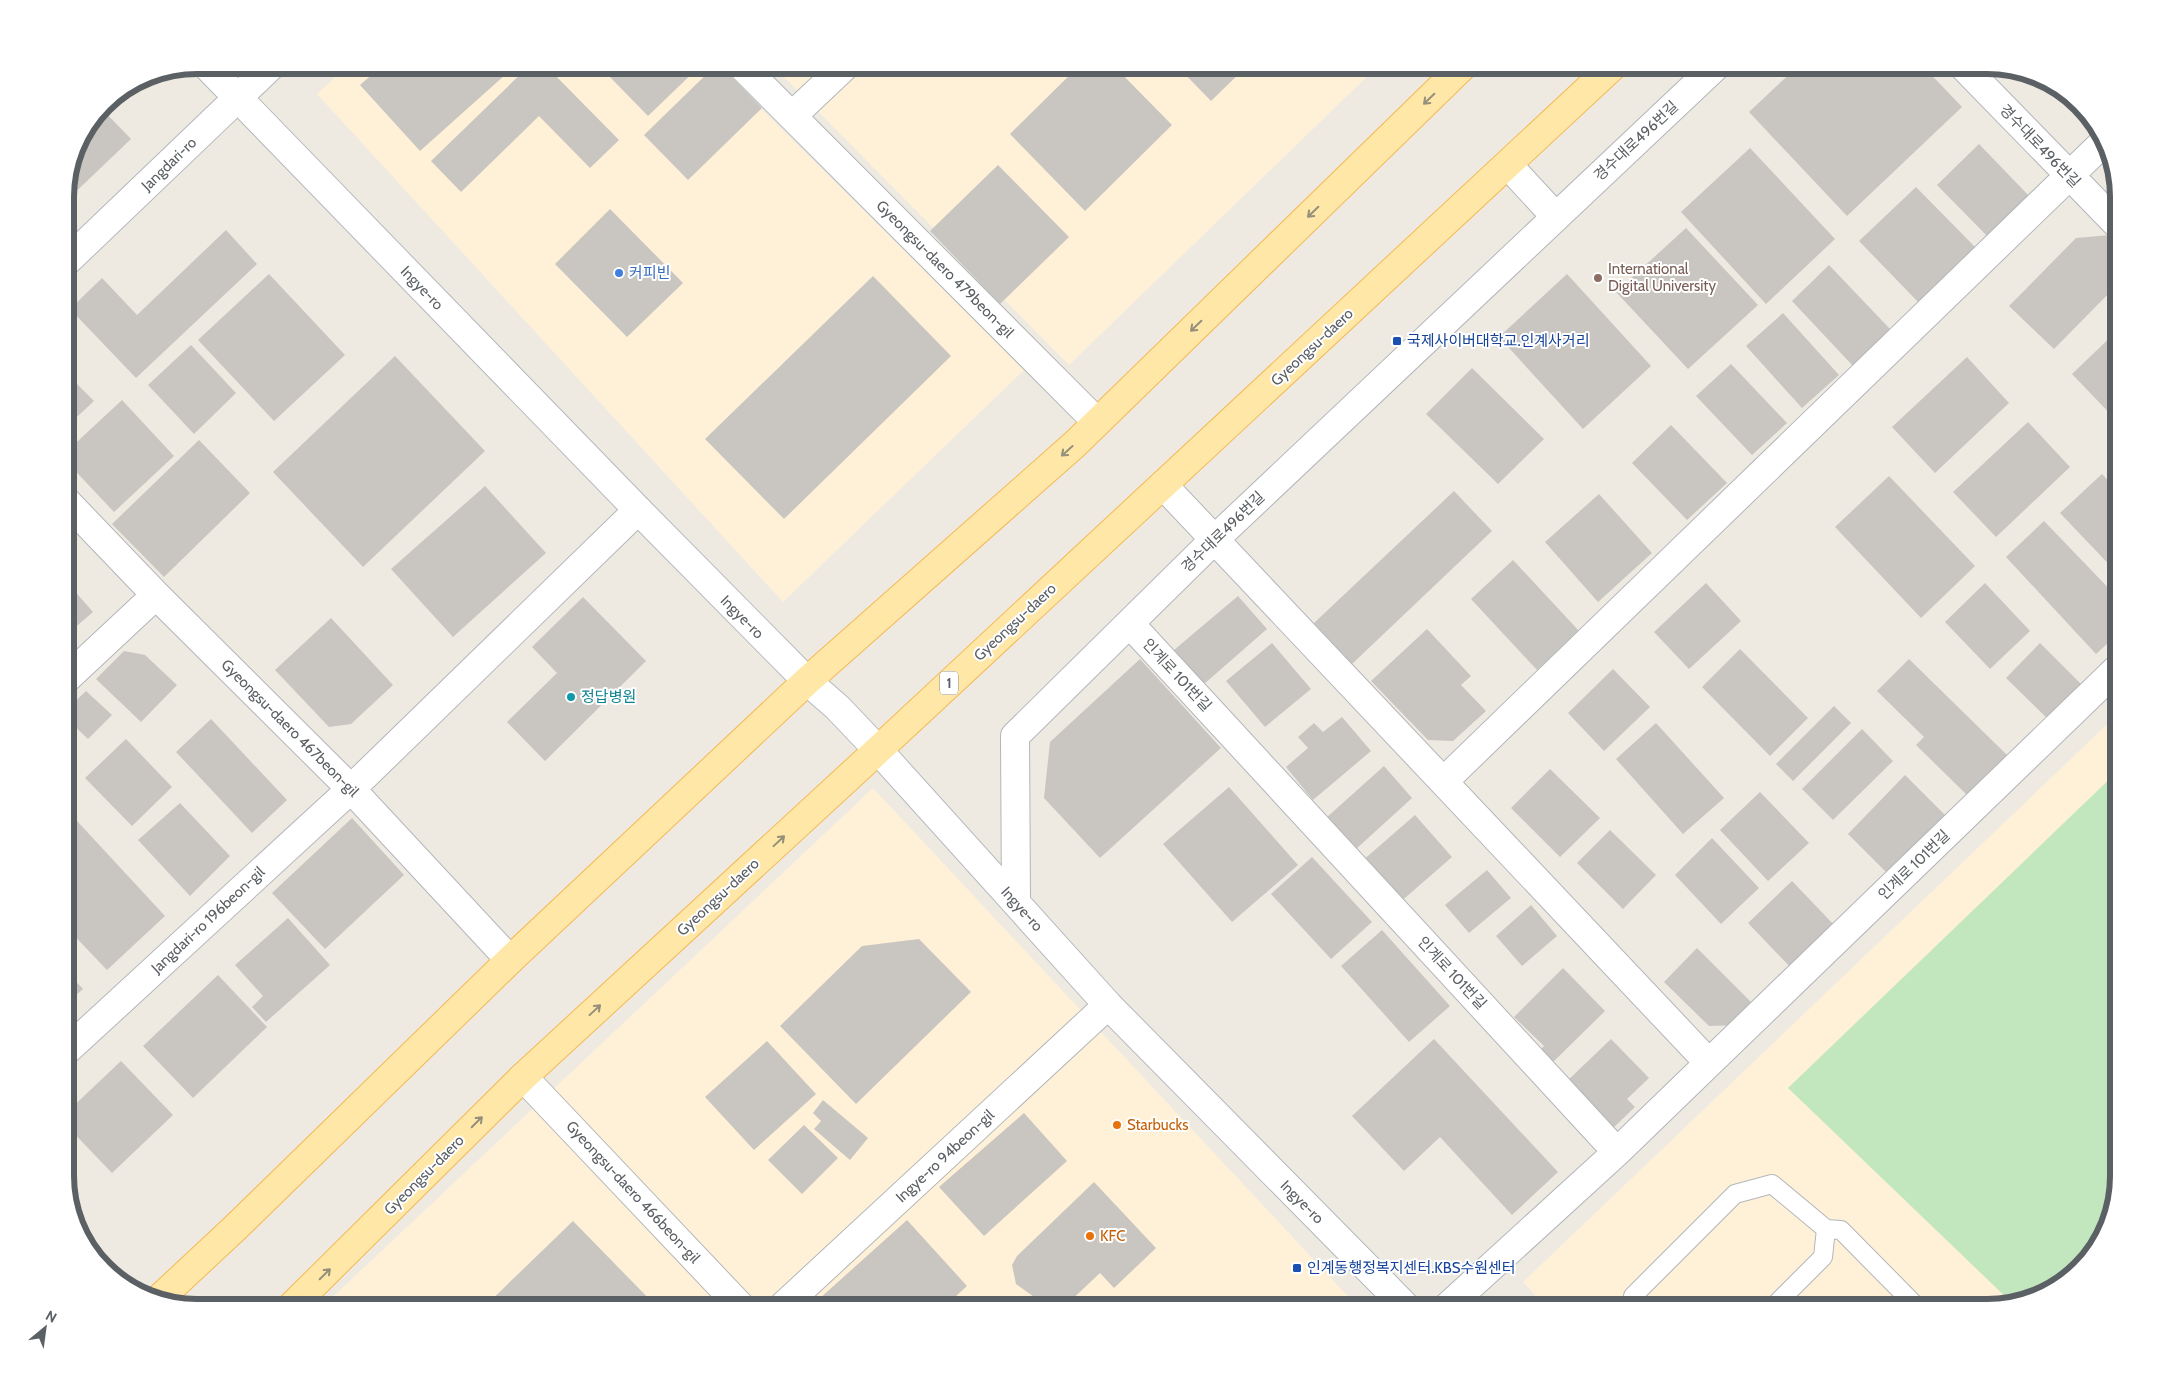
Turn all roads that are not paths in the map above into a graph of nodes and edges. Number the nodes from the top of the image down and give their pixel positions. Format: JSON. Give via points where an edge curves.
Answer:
{"nodes":[{"id":1,"x":215,"y":74,"type":"edge"},
{"id":2,"x":263,"y":74,"type":"edge"},
{"id":3,"x":750,"y":74,"type":"edge"},
{"id":4,"x":836,"y":74,"type":"edge"},
{"id":5,"x":1455,"y":74,"type":"edge"},
{"id":6,"x":1604,"y":74,"type":"edge"},
{"id":7,"x":1707,"y":74,"type":"edge"},
{"id":8,"x":1971,"y":74,"type":"edge"},
{"id":9,"x":238,"y":98,"type":"junction"},
{"id":10,"x":792,"y":116,"type":"junction"},
{"id":11,"x":2100,"y":146,"type":"edge"},
{"id":12,"x":1508,"y":165,"type":"junction"},
{"id":13,"x":2069,"y":175,"type":"junction"},
{"id":14,"x":1556,"y":217,"type":"junction"},
{"id":15,"x":2110,"y":217,"type":"edge"},
{"id":16,"x":74,"y":254,"type":"edge"},
{"id":17,"x":1098,"y":422,"type":"junction"},
{"id":18,"x":1163,"y":485,"type":"junction"},
{"id":19,"x":74,"y":509,"type":"edge"},
{"id":20,"x":638,"y":510,"type":"junction"},
{"id":21,"x":1215,"y":539,"type":"junction"},
{"id":22,"x":156,"y":595,"type":"junction"},
{"id":23,"x":1130,"y":624,"type":"junction"},
{"id":24,"x":74,"y":672,"type":"edge"},
{"id":25,"x":2110,"y":676,"type":"edge"},
{"id":26,"x":806,"y":682,"type":"junction"},
{"id":27,"x":878,"y":750,"type":"junction"},
{"id":28,"x":1444,"y":781,"type":"junction"},
{"id":29,"x":351,"y":788,"type":"junction"},
{"id":30,"x":1016,"y":902,"type":"junction"},
{"id":31,"x":510,"y":960,"type":"junction"},
{"id":32,"x":1108,"y":1004,"type":"junction"},
{"id":33,"x":74,"y":1044,"type":"edge"},
{"id":34,"x":1709,"y":1063,"type":"junction"},
{"id":35,"x":523,"y":1076,"type":"junction"},
{"id":36,"x":1617,"y":1152,"type":"junction"},
{"id":37,"x":1826,"y":1229,"type":"junction"},
{"id":38,"x":164,"y":1295,"type":"edge"},
{"id":39,"x":299,"y":1299,"type":"edge"},
{"id":40,"x":734,"y":1299,"type":"edge"},
{"id":41,"x":792,"y":1299,"type":"edge"},
{"id":42,"x":1398,"y":1299,"type":"edge"},
{"id":43,"x":1456,"y":1299,"type":"edge"},
{"id":44,"x":1633,"y":1299,"type":"edge"},
{"id":45,"x":1781,"y":1299,"type":"edge"},
{"id":46,"x":1909,"y":1299,"type":"edge"}],
"edges":[{"from":1,"to":9,"type":"street","name":"Ingye-ro"},
{"from":2,"to":9,"type":"street","name":"Jangdari-ro"},
{"from":3,"to":10,"type":"street","name":"Gyeongsu-daero 479beon-gil"},
{"from":4,"to":10,"type":"street"},
{"from":5,"to":17,"type":"main road","one_way":true},
{"from":6,"to":12,"type":"main road","name":"Gyeongsu-daero","number":"1"},
{"from":7,"to":14,"type":"street","name":"경수대로496번길"},
{"from":8,"to":13,"type":"street","name":"경수대로496번길"},
{"from":9,"to":16,"type":"street","name":"Jangdari-ro"},
{"from":9,"to":20,"type":"street","name":"Ingye-ro"},
{"from":10,"to":17,"type":"street","name":"Gyeongsu-daero 479beon-gil"},
{"from":11,"to":13,"type":"street"},
{"from":12,"to":14,"type":"street"},
{"from":12,"to":18,"type":"main road","name":"Gyeongsu-daero","number":"1"},
{"from":13,"to":15,"type":"street","name":"경수대로496번길"},
{"from":13,"to":28,"type":"street"},
{"from":14,"to":21,"type":"street","name":"경수대로496번길"},
{"from":17,"to":26,"type":"main road","one_way":true},
{"from":18,"to":21,"type":"street"},
{"from":18,"to":27,"type":"main road","name":"Gyeongsu-daero","number":"1"},
{"from":19,"to":22,"type":"street","name":"Gyeongsu-daero 467beon-gil"},
{"from":20,"to":26,"type":"street","name":"Ingye-ro"},
{"from":20,"to":29,"type":"street"},
{"from":21,"to":23,"type":"street","name":"경수대로496번길"},
{"from":21,"to":28,"type":"street"},
{"from":22,"to":24,"type":"street"},
{"from":22,"to":29,"type":"street","name":"Gyeongsu-daero 467beon-gil"},
{"from":23,"to":30,"type":"street","name":"경수대로496번길","via":[[1015,736]]},
{"from":23,"to":36,"type":"street","name":"인계로 101번길"},
{"from":25,"to":34,"type":"street","name":"인계로 101번길"},
{"from":26,"to":27,"type":"street","name":"Ingye-ro"},
{"from":26,"to":31,"type":"main road"},
{"from":27,"to":30,"type":"street","name":"Ingye-ro"},
{"from":35,"to":27,"type":"main road","name":"Gyeongsu-daero","number":"1","one_way":true},
{"from":28,"to":34,"type":"street"},
{"from":29,"to":31,"type":"street","name":"Gyeongsu-daero 467beon-gil"},
{"from":29,"to":33,"type":"street","name":"Jangdari-ro 196beon-gil"},
{"from":30,"to":32,"type":"street","name":"Ingye-ro"},
{"from":31,"to":38,"type":"main road"},
{"from":32,"to":41,"type":"street","name":"Ingye-ro 94beon-gil"},
{"from":32,"to":42,"type":"street","name":"Ingye-ro"},
{"from":34,"to":36,"type":"street","name":"인계로 101번길"},
{"from":39,"to":35,"type":"main road","name":"Gyeongsu-daero","number":"1","one_way":true},
{"from":35,"to":40,"type":"street","name":"Gyeongsu-daero 466beon-gil"},
{"from":36,"to":43,"type":"street"},
{"from":37,"to":44,"type":"lane","via":[[1772,1184],[1736,1194]]},
{"from":37,"to":45,"type":"lane","via":[[1823,1257]]},
{"from":37,"to":46,"type":"lane","via":[[1841,1230]]}]}
